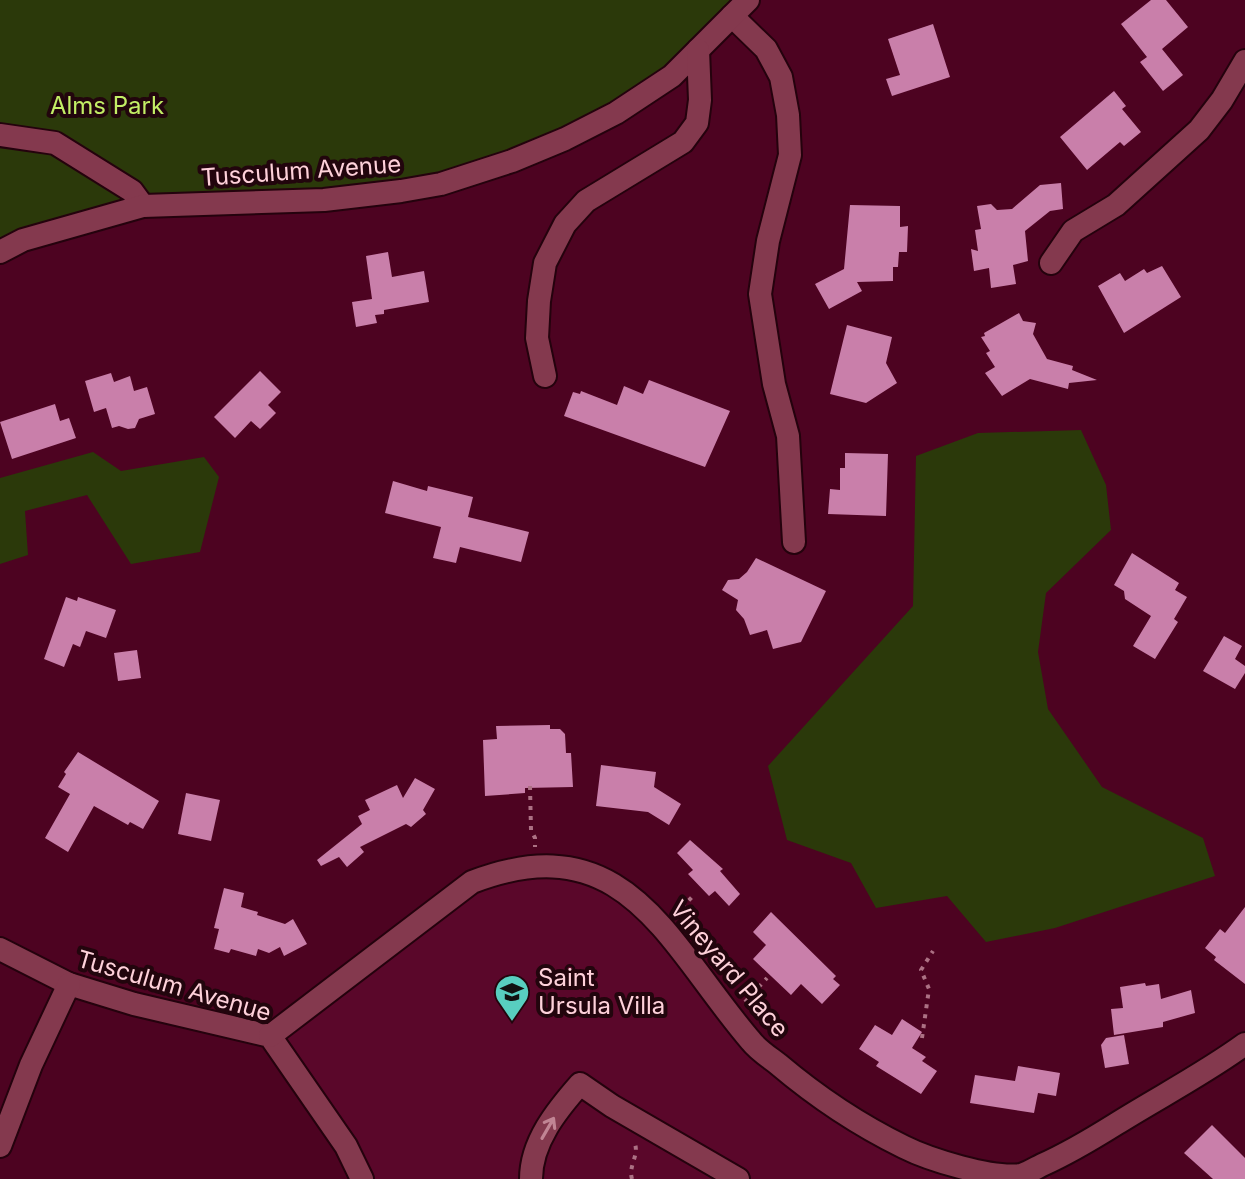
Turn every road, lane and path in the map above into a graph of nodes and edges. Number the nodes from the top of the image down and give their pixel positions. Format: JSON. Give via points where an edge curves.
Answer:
{"nodes":[{"id":1,"x":740,"y":8,"type":"edge"},
{"id":2,"x":698,"y":50,"type":"junction"},
{"id":3,"x":1245,"y":61,"type":"edge"},
{"id":4,"x":0,"y":135,"type":"edge"},
{"id":5,"x":143,"y":206,"type":"junction"},
{"id":6,"x":0,"y":252,"type":"edge"},
{"id":7,"x":1051,"y":263,"type":"dead end"},
{"id":8,"x":545,"y":376,"type":"dead end"},
{"id":9,"x":794,"y":542,"type":"dead end"},
{"id":10,"x":530,"y":786,"type":"dead end"},
{"id":11,"x":533,"y":866,"type":"junction"},
{"id":12,"x":0,"y":949,"type":"edge"},
{"id":13,"x":933,"y":951,"type":"dead end"},
{"id":14,"x":767,"y":978,"type":"dead end"},
{"id":15,"x":69,"y":984,"type":"junction"},
{"id":16,"x":729,"y":1011,"type":"junction"},
{"id":17,"x":270,"y":1036,"type":"junction"},
{"id":18,"x":922,"y":1038,"type":"dead end"},
{"id":19,"x":1245,"y":1044,"type":"edge"},
{"id":20,"x":0,"y":1146,"type":"edge"},
{"id":21,"x":637,"y":1150,"type":"dead end"},
{"id":22,"x":362,"y":1179,"type":"edge"},
{"id":23,"x":531,"y":1179,"type":"edge"},
{"id":24,"x":632,"y":1179,"type":"edge"},
{"id":25,"x":738,"y":1179,"type":"edge"}],
"edges":[{"from":1,"to":2,"type":"street","name":"Tusculum Avenue"},
{"from":1,"to":9,"type":"street","via":[[781,77],[788,115],[790,155],[760,294],[788,436]]},
{"from":2,"to":5,"type":"street","name":"Tusculum Avenue","via":[[672,76],[616,113],[512,161],[441,184],[324,200]]},
{"from":2,"to":8,"type":"street","via":[[697,123],[683,142],[586,201],[565,224],[545,263],[537,338]]},
{"from":3,"to":7,"type":"street","via":[[1199,130],[1116,205],[1073,231]]},
{"from":4,"to":5,"type":"street","via":[[55,143],[132,191]]},
{"from":5,"to":6,"type":"street","name":"Tusculum Avenue","via":[[23,240]]},
{"from":10,"to":11,"type":"path"},
{"from":11,"to":16,"type":"street","name":"Vineyard Place","via":[[583,871],[633,899]]},
{"from":11,"to":17,"type":"street","name":"Vineyard Place","via":[[472,882]]},
{"from":12,"to":15,"type":"street","name":"Tusculum Avenue"},
{"from":13,"to":18,"type":"path","via":[[921,970],[929,989]]},
{"from":14,"to":16,"type":"path"},
{"from":15,"to":17,"type":"street","name":"Tusculum Avenue"},
{"from":15,"to":20,"type":"street"},
{"from":16,"to":19,"type":"street","name":"Vineyard Place","via":[[752,1042],[845,1114],[931,1161],[993,1174],[1020,1175],[1077,1149]]},
{"from":17,"to":22,"type":"street","name":"Tusculum Avenue","via":[[346,1146]]},
{"from":21,"to":24,"type":"path","via":[[629,1170]]},
{"from":23,"to":25,"type":"street","one_way":true,"via":[[544,1133],[580,1084]]}]}
